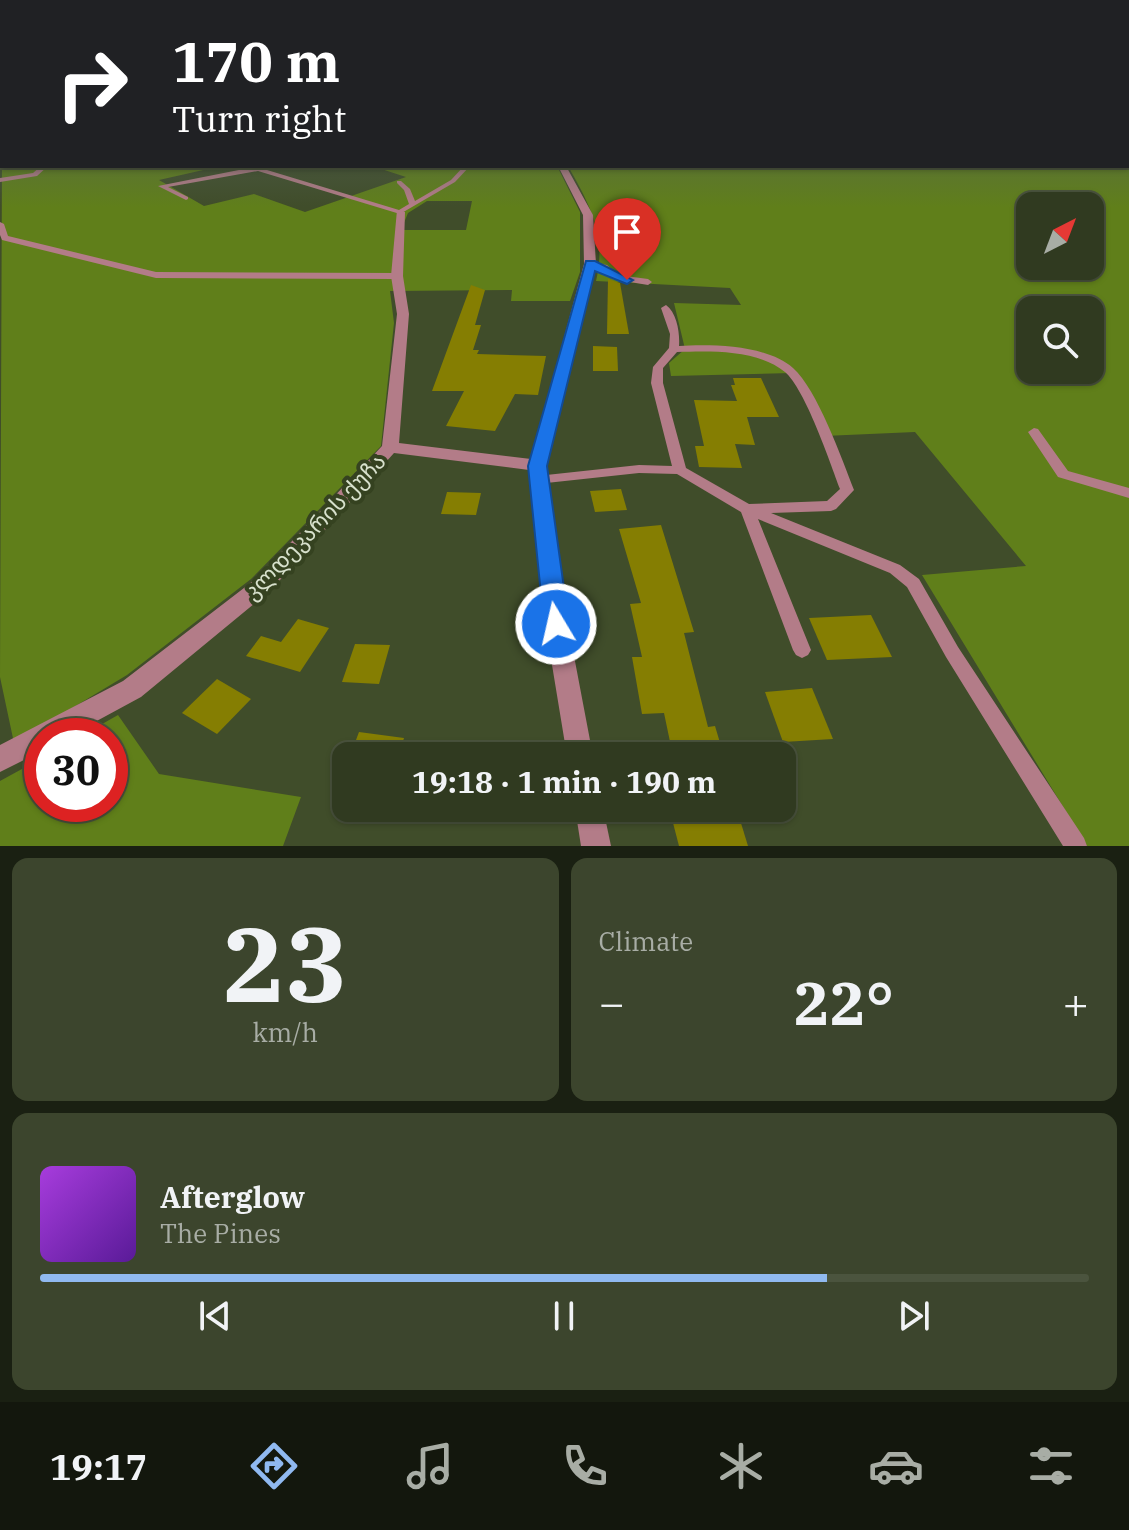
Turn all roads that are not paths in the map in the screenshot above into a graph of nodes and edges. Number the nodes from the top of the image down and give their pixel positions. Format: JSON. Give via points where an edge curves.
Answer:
{"nodes":[{"id":1,"x":43,"y":168,"type":"edge"},
{"id":2,"x":254,"y":168,"type":"edge"},
{"id":3,"x":274,"y":168,"type":"edge"},
{"id":4,"x":465,"y":168,"type":"edge"},
{"id":5,"x":563,"y":168,"type":"edge"},
{"id":6,"x":260,"y":170,"type":"junction"},
{"id":7,"x":0,"y":180,"type":"edge"},
{"id":8,"x":399,"y":182,"type":"dead end"},
{"id":9,"x":186,"y":198,"type":"dead end"},
{"id":10,"x":406,"y":208,"type":"junction"},
{"id":11,"x":0,"y":224,"type":"edge"},
{"id":12,"x":590,"y":264,"type":"junction"},
{"id":13,"x":397,"y":276,"type":"junction"},
{"id":14,"x":648,"y":282,"type":"dead end"},
{"id":15,"x":666,"y":308,"type":"dead end"},
{"id":16,"x":674,"y":349,"type":"junction"},
{"id":17,"x":1034,"y":432,"type":"dead end"},
{"id":18,"x":390,"y":447,"type":"junction"},
{"id":19,"x":680,"y":470,"type":"junction"},
{"id":20,"x":538,"y":473,"type":"junction"},
{"id":21,"x":1129,"y":493,"type":"edge"},
{"id":22,"x":747,"y":509,"type":"junction"},
{"id":23,"x":802,"y":650,"type":"dead end"},
{"id":24,"x":77,"y":718,"type":"edge"},
{"id":25,"x":578,"y":742,"type":"edge"},
{"id":26,"x":24,"y":746,"type":"edge"},
{"id":27,"x":0,"y":759,"type":"edge"},
{"id":28,"x":592,"y":822,"type":"edge"},
{"id":29,"x":596,"y":846,"type":"edge"},
{"id":30,"x":1076,"y":846,"type":"edge"}],
"edges":[{"from":1,"to":7,"type":"lane","via":[[35,175]]},
{"from":2,"to":6,"type":"lane"},
{"from":3,"to":6,"type":"lane"},
{"from":4,"to":10,"type":"lane"},
{"from":5,"to":12,"type":"street","via":[[588,215]]},
{"from":6,"to":9,"type":"lane","via":[[161,186]]},
{"from":6,"to":10,"type":"lane"},
{"from":8,"to":10,"type":"lane","via":[[407,189]]},
{"from":10,"to":13,"type":"street","name":"კლდეკარის ქუჩა"},
{"from":11,"to":13,"type":"lane","via":[[5,238],[156,275]]},
{"from":12,"to":14,"type":"lane","via":[[615,277]]},
{"from":12,"to":20,"type":"street"},
{"from":13,"to":18,"type":"street","name":"კლდეკარის ქუჩა","via":[[403,314]]},
{"from":15,"to":16,"type":"lane"},
{"from":16,"to":19,"type":"lane","via":[[658,367],[657,383]]},
{"from":16,"to":22,"type":"lane","via":[[733,352],[791,370],[833,451],[847,490],[831,506]]},
{"from":17,"to":21,"type":"lane","via":[[1063,474]]},
{"from":18,"to":20,"type":"street"},
{"from":18,"to":24,"type":"street","name":"კლდეკარის ქუჩა","via":[[264,584],[132,689]]},
{"from":19,"to":20,"type":"lane"},
{"from":19,"to":22,"type":"lane"},
{"from":20,"to":25,"type":"street","via":[[552,598]]},
{"from":22,"to":23,"type":"lane"},
{"from":22,"to":30,"type":"lane","via":[[895,569],[913,583]]},
{"from":26,"to":27,"type":"street","name":"კლდეკარის ქუჩა"},
{"from":28,"to":29,"type":"street"}]}
